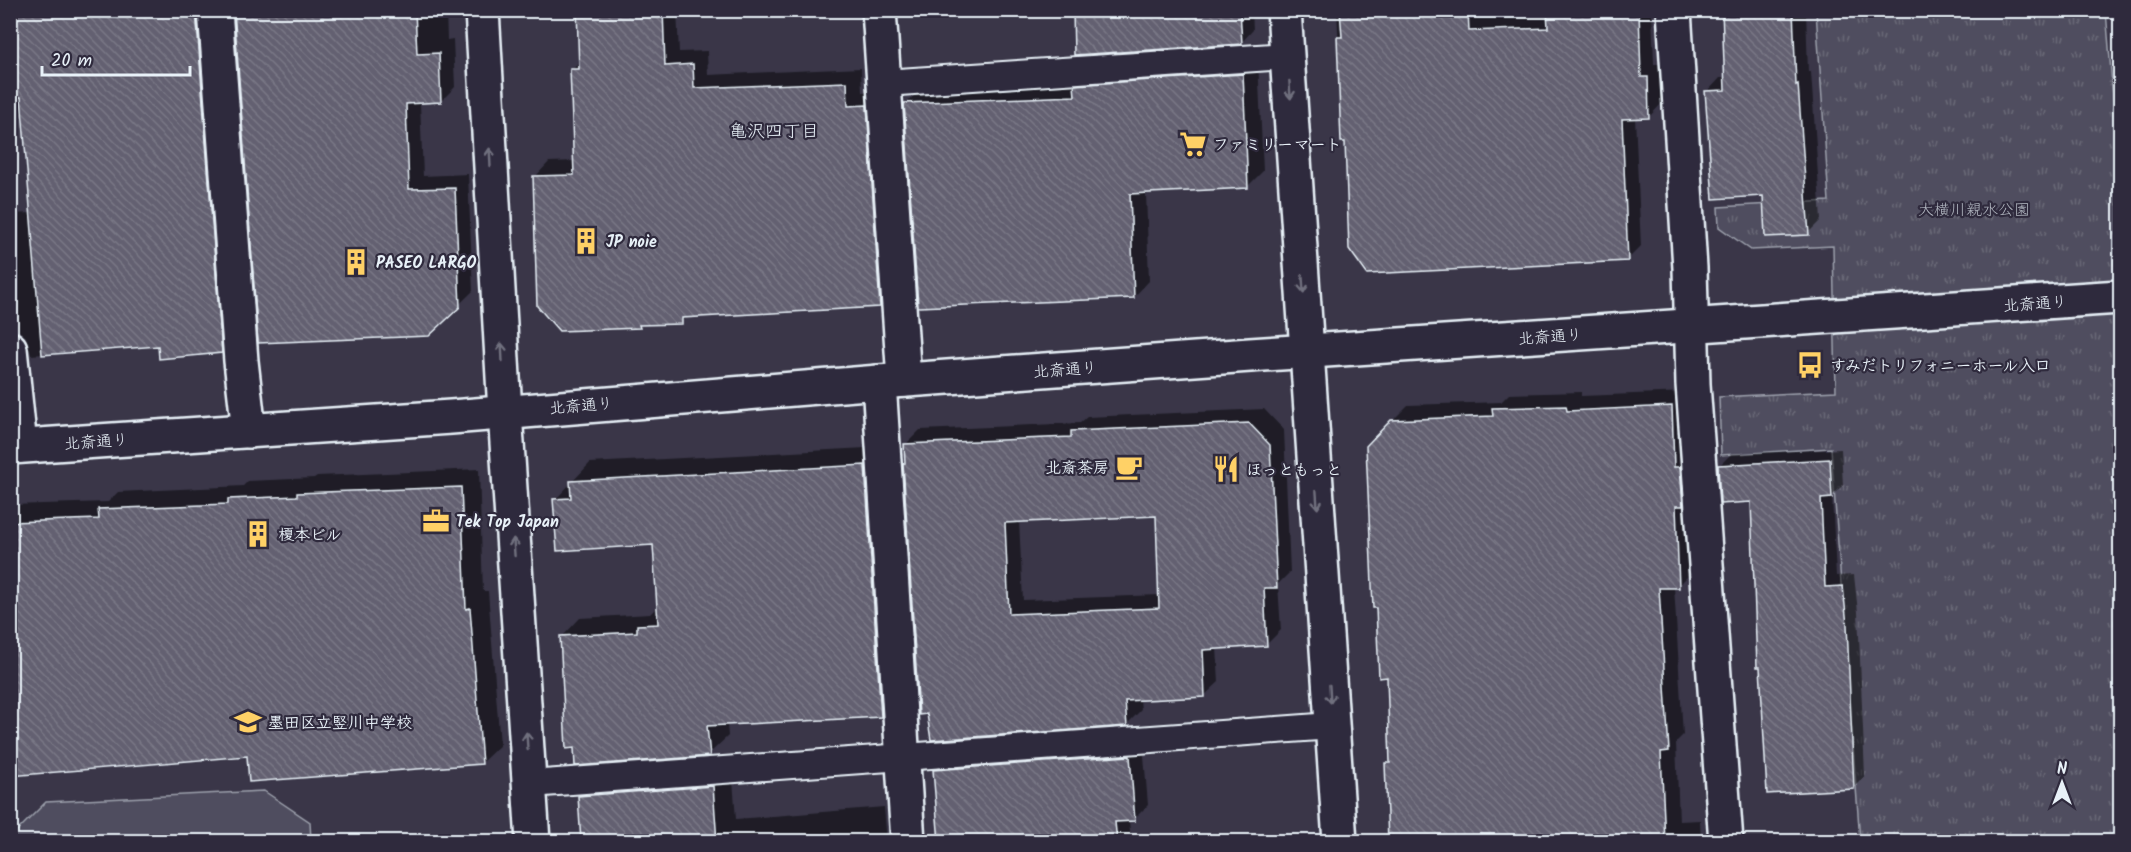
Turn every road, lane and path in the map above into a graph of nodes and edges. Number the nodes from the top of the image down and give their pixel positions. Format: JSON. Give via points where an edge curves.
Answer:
{"nodes":[{"id":1,"x":215,"y":10,"type":"edge"},
{"id":2,"x":482,"y":10,"type":"edge"},
{"id":3,"x":879,"y":10,"type":"edge"},
{"id":4,"x":1284,"y":10,"type":"edge"},
{"id":5,"x":1674,"y":10,"type":"edge"},
{"id":6,"x":1287,"y":56,"type":"junction"},
{"id":7,"x":884,"y":83,"type":"junction"},
{"id":8,"x":2121,"y":297,"type":"edge"},
{"id":9,"x":1690,"y":326,"type":"junction"},
{"id":10,"x":10,"y":349,"type":"edge"},
{"id":11,"x":1307,"y":352,"type":"junction"},
{"id":12,"x":891,"y":381,"type":"junction"},
{"id":13,"x":505,"y":412,"type":"junction"},
{"id":14,"x":249,"y":430,"type":"junction"},
{"id":15,"x":15,"y":447,"type":"edge"},
{"id":16,"x":1332,"y":726,"type":"junction"},
{"id":17,"x":902,"y":757,"type":"junction"},
{"id":18,"x":530,"y":784,"type":"junction"},
{"id":19,"x":533,"y":842,"type":"edge"},
{"id":20,"x":908,"y":842,"type":"edge"},
{"id":21,"x":1340,"y":842,"type":"edge"},
{"id":22,"x":1726,"y":842,"type":"edge"}],
"edges":[{"from":1,"to":14,"type":"street","via":[[240,361]]},
{"from":13,"to":2,"type":"street","one_way":true},
{"from":3,"to":7,"type":"street"},
{"from":4,"to":6,"type":"street"},
{"from":5,"to":9,"type":"street"},
{"from":6,"to":7,"type":"lane"},
{"from":6,"to":11,"type":"street","one_way":true},
{"from":7,"to":12,"type":"street"},
{"from":8,"to":9,"type":"street","name":"北斎通り"},
{"from":9,"to":11,"type":"street","name":"北斎通り"},
{"from":9,"to":22,"type":"street"},
{"from":10,"to":15,"type":"street"},
{"from":11,"to":12,"type":"street","name":"北斎通り"},
{"from":11,"to":16,"type":"street","one_way":true},
{"from":12,"to":13,"type":"street","name":"北斎通り"},
{"from":12,"to":17,"type":"street"},
{"from":13,"to":14,"type":"street","name":"北斎通り"},
{"from":18,"to":13,"type":"street","one_way":true},
{"from":14,"to":15,"type":"street","name":"北斎通り"},
{"from":16,"to":17,"type":"lane"},
{"from":16,"to":21,"type":"street"},
{"from":17,"to":18,"type":"lane"},
{"from":17,"to":20,"type":"street"},
{"from":18,"to":19,"type":"street"}]}
